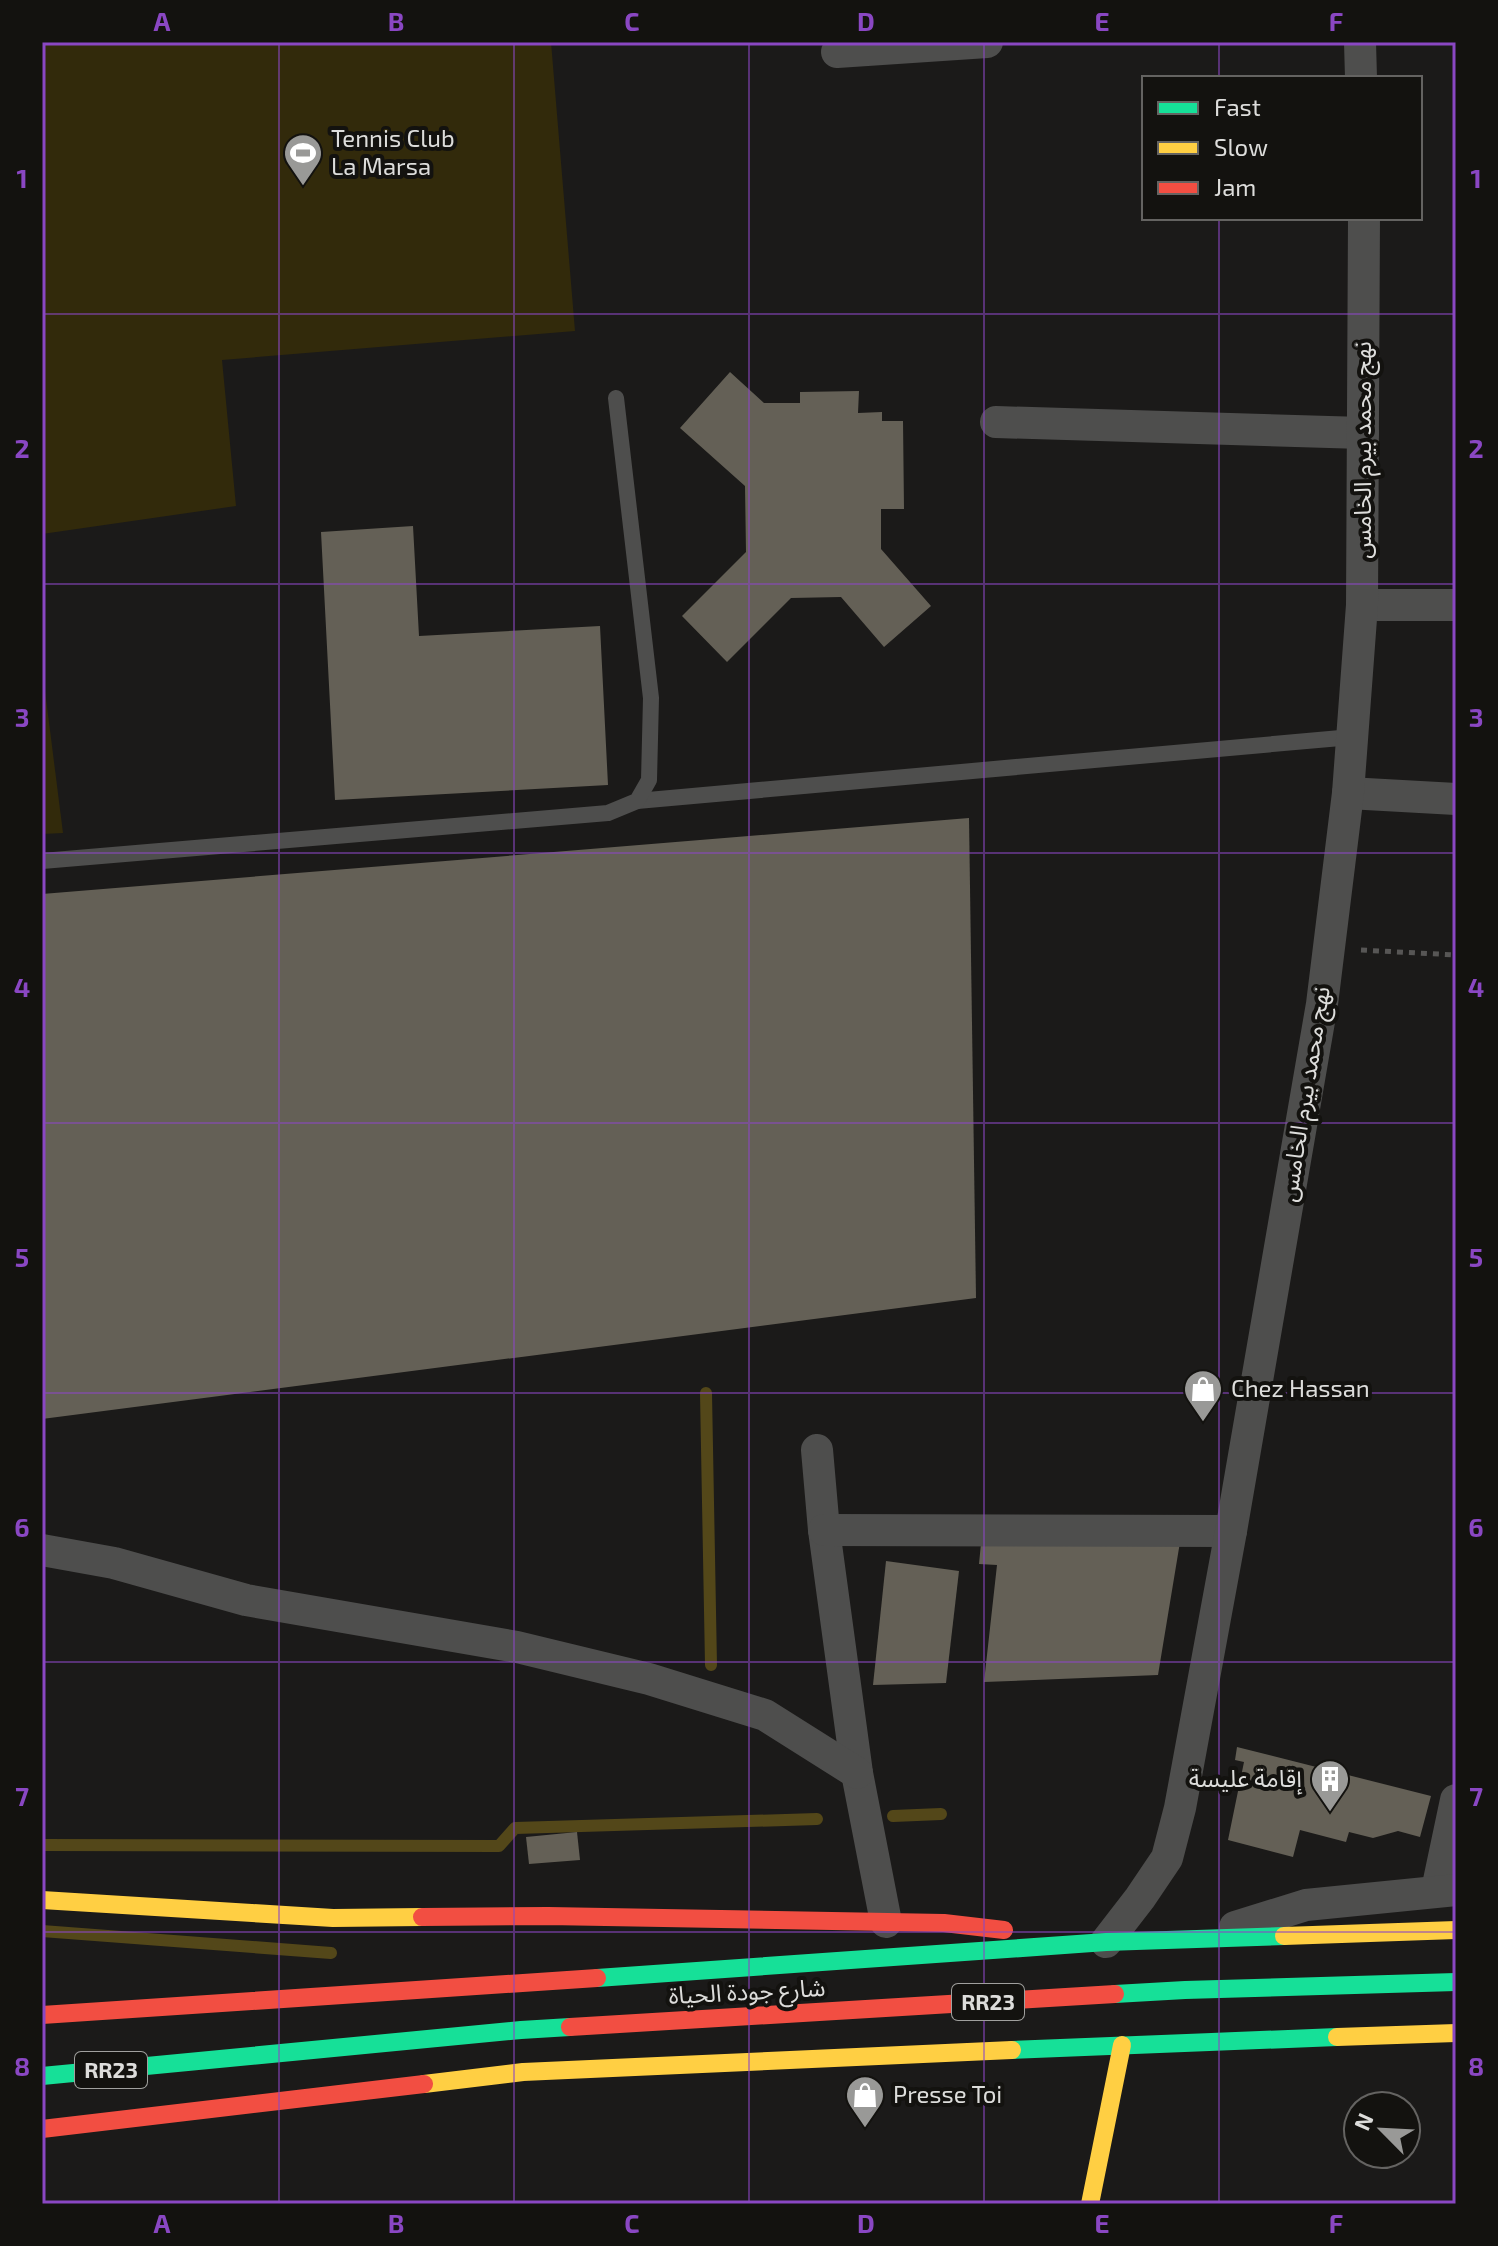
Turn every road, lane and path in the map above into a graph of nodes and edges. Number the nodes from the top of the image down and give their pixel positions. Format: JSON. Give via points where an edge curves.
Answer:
{"nodes":[{"id":1,"x":987,"y":42,"type":"edge"},
{"id":2,"x":1360,"y":42,"type":"edge"},
{"id":3,"x":837,"y":52,"type":"dead end"},
{"id":4,"x":1361,"y":76,"type":"edge"},
{"id":5,"x":1364,"y":220,"type":"edge"},
{"id":6,"x":616,"y":398,"type":"dead end"},
{"id":7,"x":996,"y":422,"type":"dead end"},
{"id":8,"x":1363,"y":433,"type":"junction"},
{"id":9,"x":1362,"y":605,"type":"junction"},
{"id":10,"x":1456,"y":605,"type":"edge"},
{"id":11,"x":1352,"y":737,"type":"junction"},
{"id":12,"x":1348,"y":793,"type":"junction"},
{"id":13,"x":1456,"y":799,"type":"edge"},
{"id":14,"x":637,"y":801,"type":"junction"},
{"id":15,"x":42,"y":861,"type":"edge"},
{"id":16,"x":1329,"y":948,"type":"junction"},
{"id":17,"x":1456,"y":955,"type":"edge"},
{"id":18,"x":817,"y":1450,"type":"dead end"},
{"id":19,"x":824,"y":1530,"type":"junction"},
{"id":20,"x":1231,"y":1531,"type":"junction"},
{"id":21,"x":42,"y":1550,"type":"edge"},
{"id":22,"x":857,"y":1773,"type":"junction"},
{"id":23,"x":1456,"y":1800,"type":"edge"},
{"id":24,"x":1446,"y":1890,"type":"edge"},
{"id":25,"x":42,"y":1900,"type":"edge"},
{"id":26,"x":886,"y":1922,"type":"junction"},
{"id":27,"x":1456,"y":1930,"type":"edge"},
{"id":28,"x":1202,"y":1938,"type":"junction"},
{"id":29,"x":1106,"y":1942,"type":"junction"},
{"id":30,"x":1456,"y":1982,"type":"edge"},
{"id":31,"x":42,"y":2015,"type":"edge"},
{"id":32,"x":1456,"y":2033,"type":"edge"},
{"id":33,"x":1122,"y":2045,"type":"junction"},
{"id":34,"x":42,"y":2076,"type":"edge"},
{"id":35,"x":42,"y":2129,"type":"edge"},
{"id":36,"x":1090,"y":2204,"type":"edge"}],
"edges":[{"from":1,"to":3,"type":"street"},
{"from":2,"to":4,"type":"street"},
{"from":5,"to":8,"type":"street","name":"نهج محمد بيرم الخامس"},
{"from":6,"to":14,"type":"lane","via":[[651,698],[649,780]]},
{"from":7,"to":8,"type":"street"},
{"from":8,"to":9,"type":"street","name":"نهج محمد بيرم الخامس"},
{"from":9,"to":10,"type":"street"},
{"from":9,"to":11,"type":"street","name":"نهج محمد بيرم الخامس"},
{"from":11,"to":12,"type":"street","name":"نهج محمد بيرم الخامس"},
{"from":11,"to":14,"type":"lane"},
{"from":12,"to":13,"type":"street"},
{"from":12,"to":16,"type":"street","name":"نهج محمد بيرم الخامس"},
{"from":14,"to":15,"type":"lane","via":[[608,813]]},
{"from":16,"to":17,"type":"path"},
{"from":16,"to":20,"type":"street","name":"نهج محمد بيرم الخامس"},
{"from":18,"to":19,"type":"street"},
{"from":19,"to":20,"type":"street"},
{"from":19,"to":22,"type":"street"},
{"from":20,"to":29,"type":"street","name":"نهج محمد بيرم الخامس","via":[[1167,1858]]},
{"from":21,"to":22,"type":"street","via":[[114,1563],[246,1600],[517,1647],[649,1679],[765,1715]]},
{"from":22,"to":26,"type":"street"},
{"from":23,"to":24,"type":"street"},
{"from":24,"to":28,"type":"street","via":[[1306,1905]]},
{"from":25,"to":26,"type":"main road","via":[[333,1918]]},
{"from":26,"to":29,"type":"main road","via":[[944,1923]]},
{"from":27,"to":28,"type":"main road","name":"شارع جودة الحياة","number":"RR23"},
{"from":28,"to":29,"type":"main road","name":"شارع جودة الحياة","number":"RR23"},
{"from":29,"to":31,"type":"main road","name":"شارع جودة الحياة","number":"RR23"},
{"from":30,"to":34,"type":"main road","name":"شارع جودة الحياة","number":"RR23","via":[[1185,1990],[521,2030]]},
{"from":32,"to":33,"type":"main road"},
{"from":33,"to":35,"type":"main road","via":[[523,2072]]},
{"from":33,"to":36,"type":"main road"}]}
